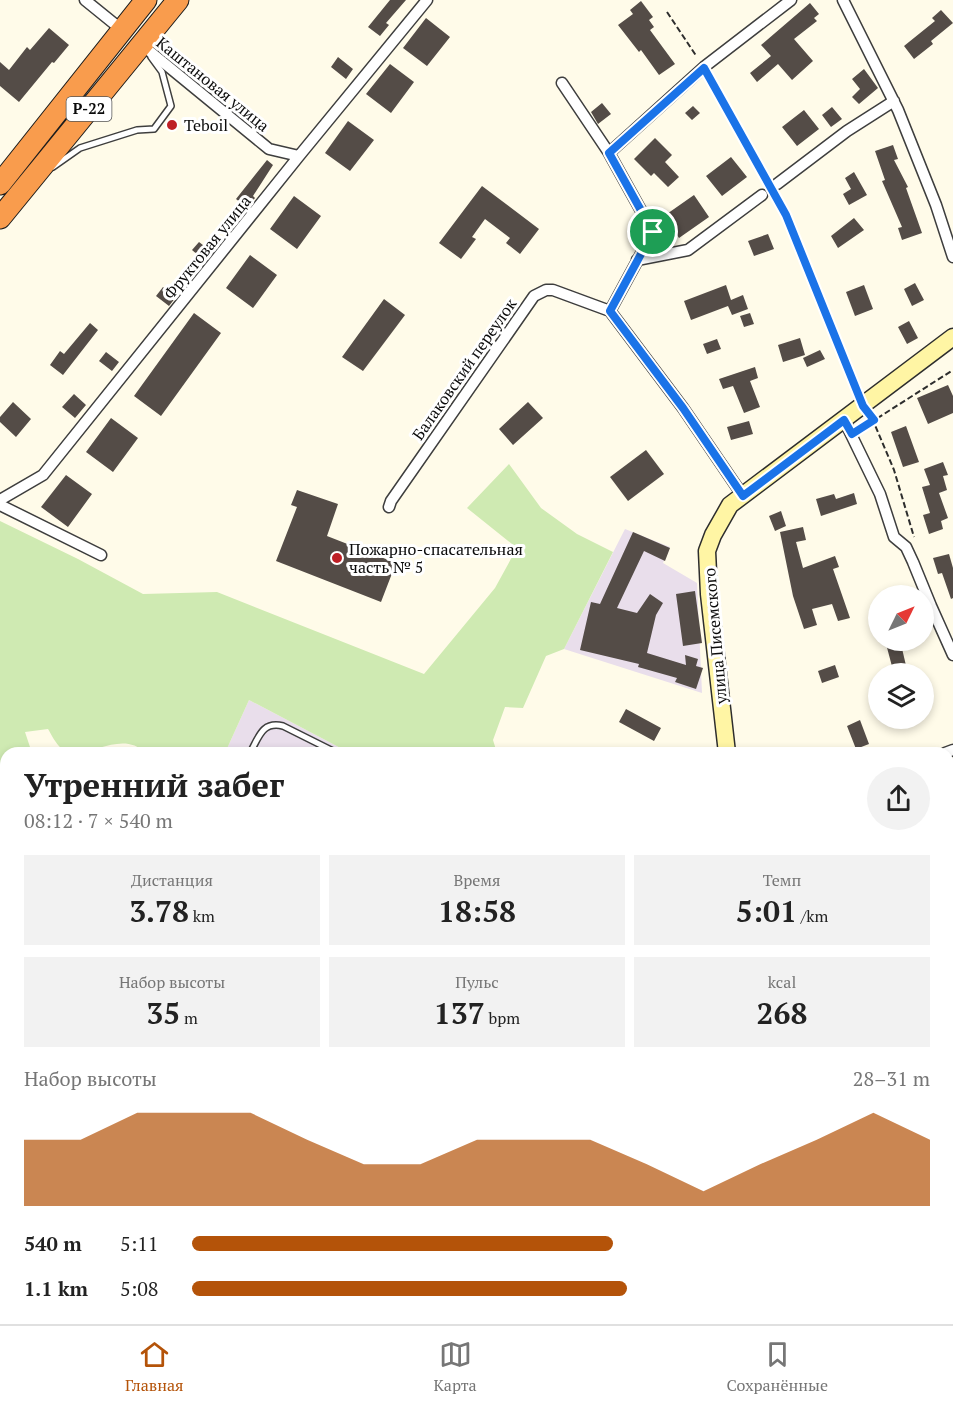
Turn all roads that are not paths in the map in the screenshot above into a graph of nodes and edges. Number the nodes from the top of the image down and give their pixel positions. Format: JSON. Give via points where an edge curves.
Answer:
{"nodes":[{"id":1,"x":84,"y":0,"type":"edge"},
{"id":2,"x":146,"y":0,"type":"edge"},
{"id":3,"x":178,"y":0,"type":"edge"},
{"id":4,"x":428,"y":0,"type":"edge"},
{"id":5,"x":791,"y":0,"type":"edge"},
{"id":6,"x":843,"y":0,"type":"edge"},
{"id":7,"x":122,"y":30,"type":"junction"},
{"id":8,"x":142,"y":45,"type":"junction"},
{"id":9,"x":562,"y":83,"type":"dead end"},
{"id":10,"x":894,"y":102,"type":"junction"},
{"id":11,"x":609,"y":153,"type":"junction"},
{"id":12,"x":299,"y":156,"type":"junction"},
{"id":13,"x":1,"y":179,"type":"edge"},
{"id":14,"x":29,"y":182,"type":"junction"},
{"id":15,"x":773,"y":185,"type":"road end"},
{"id":16,"x":762,"y":195,"type":"dead end"},
{"id":17,"x":0,"y":218,"type":"edge"},
{"id":18,"x":953,"y":256,"type":"edge"},
{"id":19,"x":637,"y":260,"type":"junction"},
{"id":20,"x":610,"y":311,"type":"junction"},
{"id":21,"x":953,"y":338,"type":"edge"},
{"id":22,"x":848,"y":427,"type":"junction"},
{"id":23,"x":743,"y":496,"type":"junction"},
{"id":24,"x":0,"y":500,"type":"edge"},
{"id":25,"x":0,"y":505,"type":"edge"},
{"id":26,"x":389,"y":507,"type":"dead end"},
{"id":27,"x":101,"y":555,"type":"dead end"},
{"id":28,"x":953,"y":655,"type":"edge"},
{"id":29,"x":254,"y":747,"type":"edge"},
{"id":30,"x":325,"y":747,"type":"edge"},
{"id":31,"x":726,"y":747,"type":"edge"}],
"edges":[{"from":1,"to":7,"type":"street"},
{"from":2,"to":7,"type":"highway","number":"Р-22"},
{"from":3,"to":8,"type":"highway","number":"Р-22"},
{"from":4,"to":12,"type":"street","name":"Фруктовая улица"},
{"from":5,"to":11,"type":"street","via":[[704,68]]},
{"from":6,"to":10,"type":"street"},
{"from":7,"to":13,"type":"highway","number":"Р-22"},
{"from":8,"to":12,"type":"street","name":"Каштановая улица","via":[[269,149]]},
{"from":8,"to":14,"type":"highway","number":"Р-22"},
{"from":8,"to":14,"type":"lane","via":[[162,72],[171,106],[154,129],[137,130],[80,148]]},
{"from":9,"to":11,"type":"street"},
{"from":10,"to":15,"type":"street","via":[[847,130]]},
{"from":10,"to":18,"type":"street"},
{"from":11,"to":19,"type":"street","via":[[653,232]]},
{"from":12,"to":24,"type":"street","name":"Фруктовая улица","via":[[43,475]]},
{"from":14,"to":17,"type":"highway","number":"Р-22"},
{"from":16,"to":19,"type":"street","via":[[688,250]]},
{"from":19,"to":20,"type":"street"},
{"from":20,"to":23,"type":"street"},
{"from":20,"to":26,"type":"street","name":"Балаковский переулок","via":[[553,290],[534,296]]},
{"from":21,"to":22,"type":"main road","name":"улица Писемского","via":[[863,406]]},
{"from":22,"to":23,"type":"main road","name":"улица Писемского"},
{"from":22,"to":28,"type":"street","via":[[880,494],[894,537],[914,561]]},
{"from":23,"to":31,"type":"main road","name":"улица Писемского","via":[[730,505],[707,551]]},
{"from":25,"to":27,"type":"street"},
{"from":29,"to":30,"type":"lane","via":[[264,729],[275,724]]}]}
